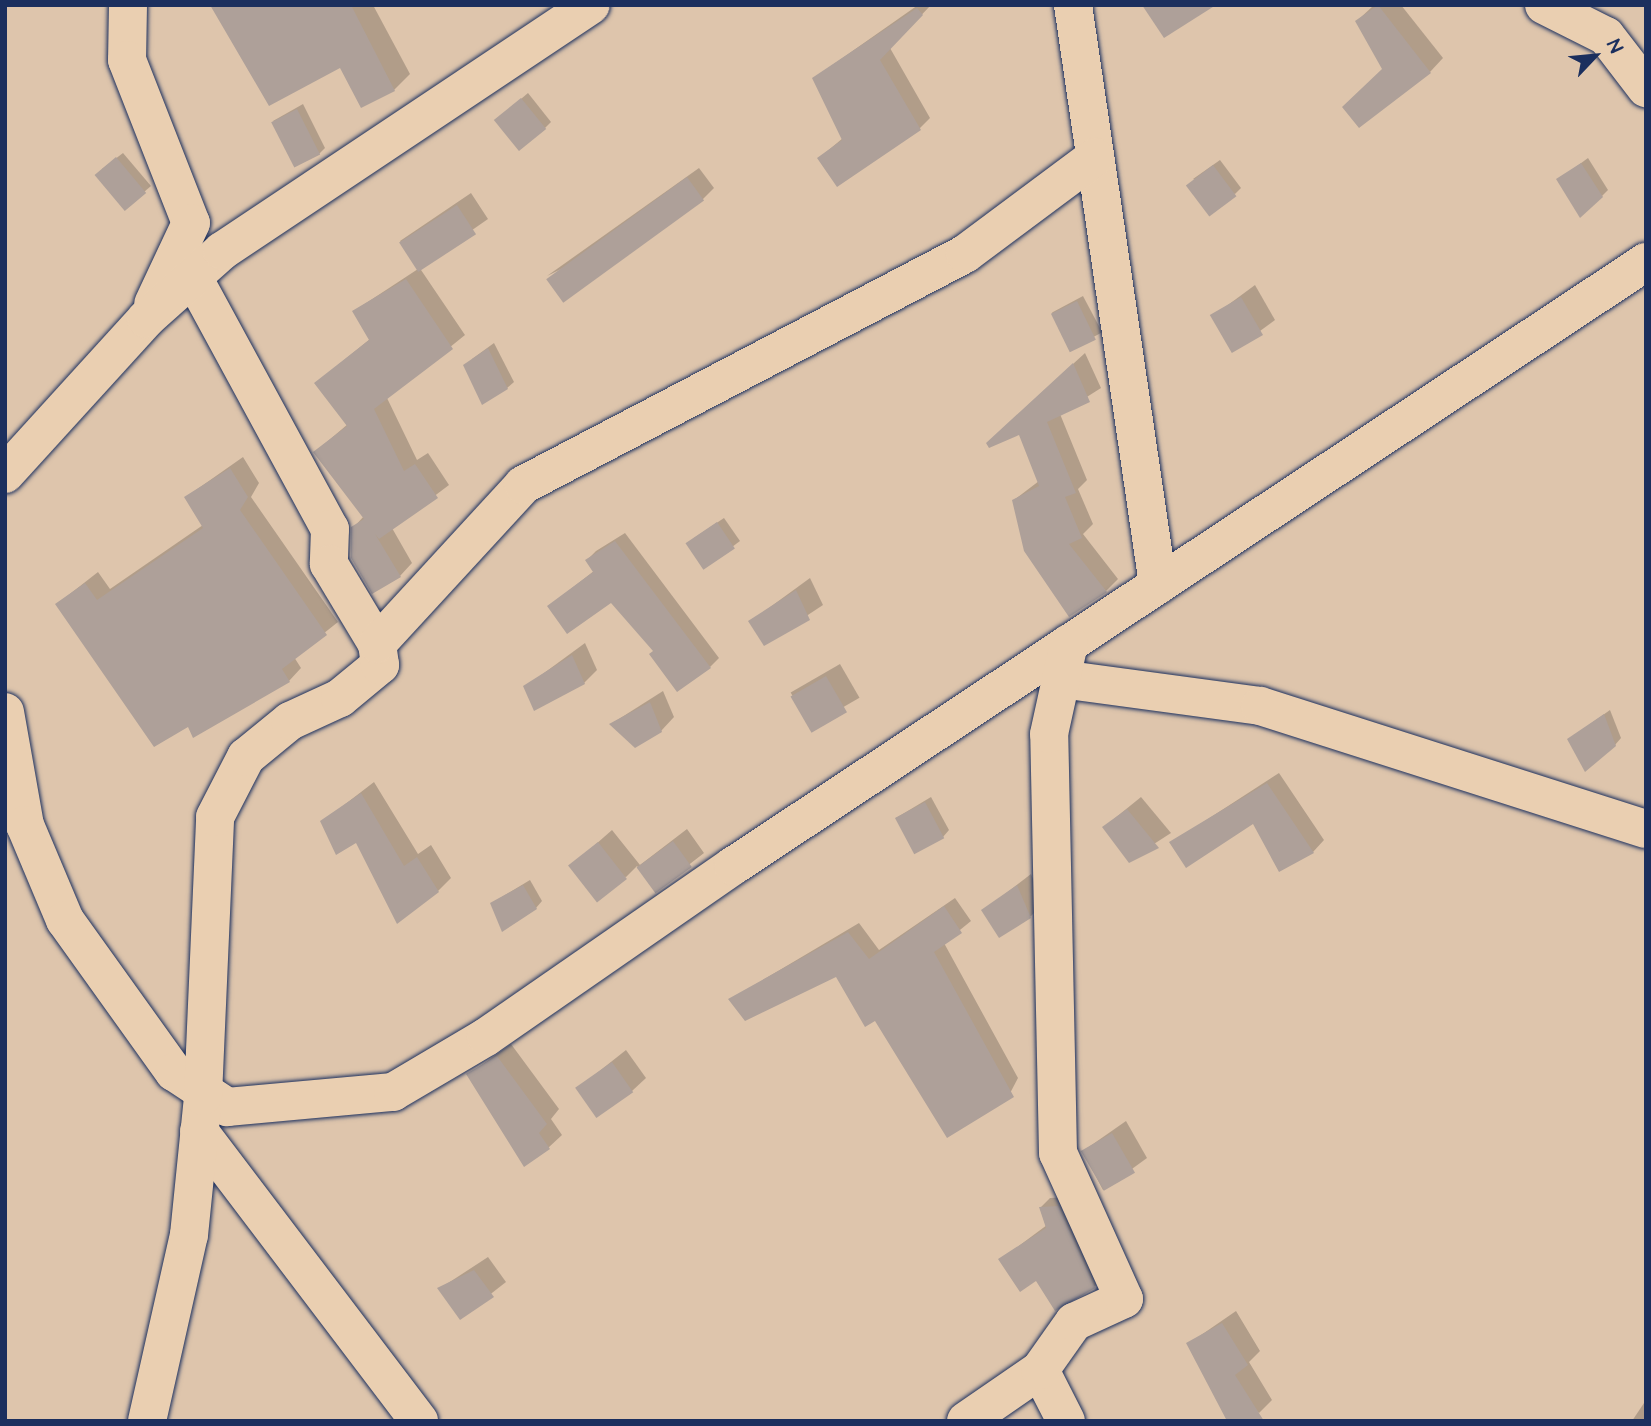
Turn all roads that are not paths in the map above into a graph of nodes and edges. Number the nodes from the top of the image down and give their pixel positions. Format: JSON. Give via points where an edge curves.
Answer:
{"nodes":[{"id":1,"x":128,"y":5,"type":"edge"},
{"id":2,"x":591,"y":5,"type":"edge"},
{"id":3,"x":1073,"y":5,"type":"edge"},
{"id":4,"x":1544,"y":5,"type":"edge"},
{"id":5,"x":1646,"y":88,"type":"edge"},
{"id":6,"x":1095,"y":157,"type":"junction"},
{"id":7,"x":1646,"y":262,"type":"edge"},
{"id":8,"x":193,"y":277,"type":"junction"},
{"id":9,"x":146,"y":319,"type":"junction"},
{"id":10,"x":5,"y":474,"type":"edge"},
{"id":11,"x":1158,"y":585,"type":"junction"},
{"id":12,"x":377,"y":644,"type":"junction"},
{"id":13,"x":1065,"y":661,"type":"junction"},
{"id":14,"x":5,"y":712,"type":"edge"},
{"id":15,"x":1646,"y":829,"type":"edge"},
{"id":16,"x":201,"y":1113,"type":"junction"},
{"id":17,"x":1040,"y":1370,"type":"junction"},
{"id":18,"x":147,"y":1421,"type":"edge"},
{"id":19,"x":419,"y":1421,"type":"edge"},
{"id":20,"x":966,"y":1421,"type":"edge"},
{"id":21,"x":1066,"y":1421,"type":"edge"}],
"edges":[{"from":1,"to":9,"type":"street","via":[[127,60],[191,223]]},
{"from":2,"to":8,"type":"street","via":[[222,251]]},
{"from":3,"to":6,"type":"street"},
{"from":4,"to":5,"type":"street","via":[[1606,36]]},
{"from":6,"to":11,"type":"street"},
{"from":6,"to":12,"type":"street","via":[[965,254],[523,485]]},
{"from":7,"to":11,"type":"street"},
{"from":8,"to":9,"type":"street"},
{"from":8,"to":12,"type":"street","via":[[330,529],[329,564]]},
{"from":9,"to":10,"type":"street"},
{"from":11,"to":13,"type":"street"},
{"from":12,"to":16,"type":"street","via":[[380,665],[340,698],[290,721],[246,757],[215,817]]},
{"from":13,"to":15,"type":"street","via":[[1260,706]]},
{"from":13,"to":16,"type":"street","via":[[486,1037],[393,1092]]},
{"from":13,"to":17,"type":"street","via":[[1049,747],[1058,1153],[1124,1299],[1074,1322]]},
{"from":14,"to":16,"type":"street","via":[[25,825],[65,920]]},
{"from":16,"to":18,"type":"street","via":[[189,1235]]},
{"from":16,"to":19,"type":"street"},
{"from":17,"to":20,"type":"street"},
{"from":17,"to":21,"type":"street"}]}
